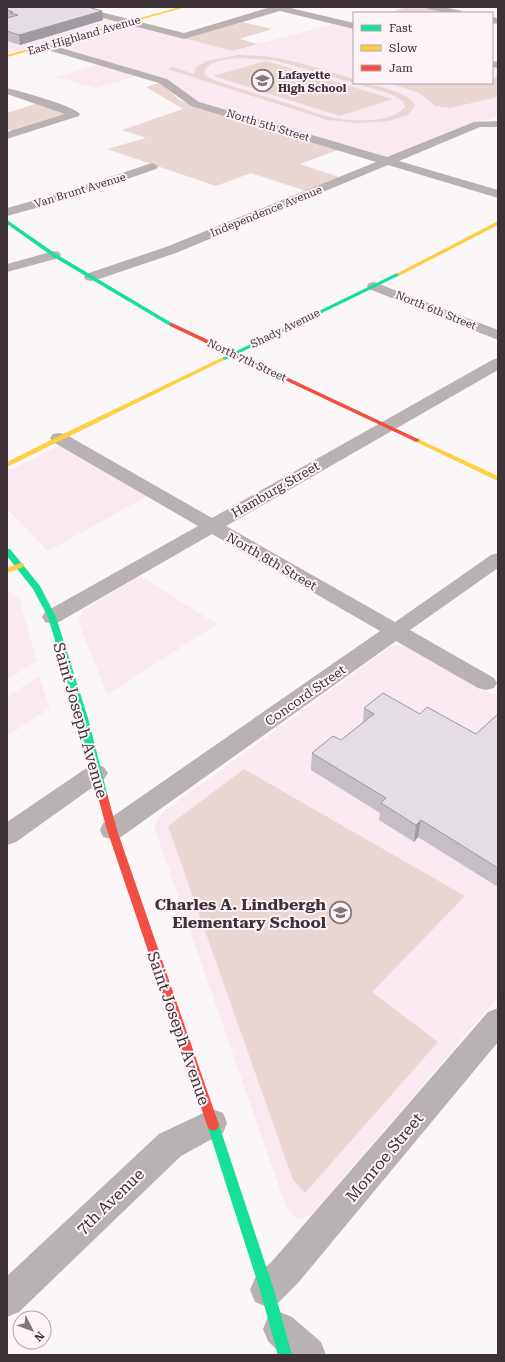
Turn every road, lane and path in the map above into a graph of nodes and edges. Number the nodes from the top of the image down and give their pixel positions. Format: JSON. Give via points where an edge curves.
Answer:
{"nodes":[{"id":1,"x":71,"y":7,"type":"edge"},
{"id":2,"x":184,"y":7,"type":"edge"},
{"id":3,"x":431,"y":7,"type":"edge"},
{"id":4,"x":278,"y":8,"type":"edge"},
{"id":5,"x":454,"y":12,"type":"edge"},
{"id":6,"x":130,"y":22,"type":"junction"},
{"id":7,"x":353,"y":26,"type":"edge"},
{"id":8,"x":44,"y":46,"type":"junction"},
{"id":9,"x":7,"y":56,"type":"edge"},
{"id":10,"x":7,"y":91,"type":"edge"},
{"id":11,"x":498,"y":124,"type":"edge"},
{"id":12,"x":7,"y":136,"type":"edge"},
{"id":13,"x":389,"y":162,"type":"junction"},
{"id":14,"x":152,"y":167,"type":"dead end"},
{"id":15,"x":498,"y":194,"type":"edge"},
{"id":16,"x":7,"y":212,"type":"edge"},
{"id":17,"x":7,"y":222,"type":"edge"},
{"id":18,"x":498,"y":223,"type":"edge"},
{"id":19,"x":54,"y":255,"type":"junction"},
{"id":20,"x":7,"y":268,"type":"edge"},
{"id":21,"x":91,"y":277,"type":"junction"},
{"id":22,"x":374,"y":286,"type":"junction"},
{"id":23,"x":498,"y":335,"type":"edge"},
{"id":24,"x":232,"y":353,"type":"junction"},
{"id":25,"x":498,"y":363,"type":"edge"},
{"id":26,"x":386,"y":426,"type":"junction"},
{"id":27,"x":59,"y":438,"type":"junction"},
{"id":28,"x":7,"y":465,"type":"edge"},
{"id":29,"x":498,"y":479,"type":"edge"},
{"id":30,"x":212,"y":526,"type":"junction"},
{"id":31,"x":7,"y":551,"type":"edge"},
{"id":32,"x":498,"y":558,"type":"edge"},
{"id":33,"x":20,"y":565,"type":"junction"},
{"id":34,"x":7,"y":571,"type":"edge"},
{"id":35,"x":52,"y":617,"type":"junction"},
{"id":36,"x":395,"y":632,"type":"junction"},
{"id":37,"x":486,"y":684,"type":"dead end"},
{"id":38,"x":96,"y":773,"type":"junction"},
{"id":39,"x":112,"y":830,"type":"junction"},
{"id":40,"x":7,"y":835,"type":"edge"},
{"id":41,"x":498,"y":1021,"type":"edge"},
{"id":42,"x":212,"y":1123,"type":"junction"},
{"id":43,"x":267,"y":1290,"type":"junction"},
{"id":44,"x":12,"y":1295,"type":"edge"},
{"id":45,"x":280,"y":1340,"type":"edge"},
{"id":46,"x":308,"y":1355,"type":"edge"}],
"edges":[{"from":1,"to":6,"type":"street"},
{"from":2,"to":6,"type":"street","name":"East Highland Avenue"},
{"from":3,"to":5,"type":"street"},
{"from":4,"to":6,"type":"street","via":[[184,36]]},
{"from":4,"to":7,"type":"street"},
{"from":6,"to":8,"type":"street","name":"East Highland Avenue"},
{"from":8,"to":9,"type":"street","name":"East Highland Avenue"},
{"from":8,"to":13,"type":"street","name":"North 5th Street","via":[[163,81],[195,104]]},
{"from":10,"to":12,"type":"street","via":[[76,114]]},
{"from":11,"to":13,"type":"street","name":"Independence Avenue","via":[[478,124]]},
{"from":13,"to":15,"type":"street","name":"North 5th Street"},
{"from":13,"to":21,"type":"street","name":"Independence Avenue","via":[[170,250]]},
{"from":14,"to":16,"type":"street","name":"Van Brunt Avenue","via":[[72,194]]},
{"from":17,"to":19,"type":"street","name":"North 7th Street"},
{"from":18,"to":22,"type":"street","name":"Shady Avenue"},
{"from":19,"to":20,"type":"street"},
{"from":19,"to":21,"type":"street","name":"North 7th Street"},
{"from":21,"to":24,"type":"street","name":"North 7th Street","via":[[163,321]]},
{"from":22,"to":23,"type":"street","name":"North 6th Street"},
{"from":22,"to":24,"type":"street","name":"Shady Avenue"},
{"from":24,"to":26,"type":"street","name":"North 7th Street"},
{"from":24,"to":27,"type":"street","name":"Shady Avenue"},
{"from":25,"to":26,"type":"street","name":"Hamburg Street"},
{"from":26,"to":29,"type":"street","name":"North 7th Street"},
{"from":26,"to":30,"type":"street","name":"Hamburg Street"},
{"from":27,"to":28,"type":"street","name":"Shady Avenue"},
{"from":27,"to":30,"type":"street","name":"North 8th Street"},
{"from":30,"to":35,"type":"street","name":"Hamburg Street"},
{"from":30,"to":36,"type":"street","name":"North 8th Street"},
{"from":31,"to":33,"type":"street","name":"Saint Joseph Avenue"},
{"from":32,"to":36,"type":"street","name":"Concord Street"},
{"from":33,"to":34,"type":"street"},
{"from":33,"to":35,"type":"street","name":"Saint Joseph Avenue","via":[[37,588]]},
{"from":35,"to":38,"type":"street","name":"Saint Joseph Avenue","via":[[83,718]]},
{"from":36,"to":37,"type":"street","name":"North 8th Street"},
{"from":36,"to":39,"type":"street","name":"Concord Street"},
{"from":38,"to":39,"type":"street","name":"Saint Joseph Avenue"},
{"from":38,"to":40,"type":"street"},
{"from":39,"to":42,"type":"street","name":"Saint Joseph Avenue"},
{"from":41,"to":43,"type":"street","name":"Monroe Street"},
{"from":42,"to":43,"type":"street","name":"Saint Joseph Avenue"},
{"from":42,"to":44,"type":"street","name":"7th Avenue","via":[[170,1145]]},
{"from":43,"to":45,"type":"street","name":"Saint Joseph Avenue"},
{"from":45,"to":46,"type":"street"}]}
